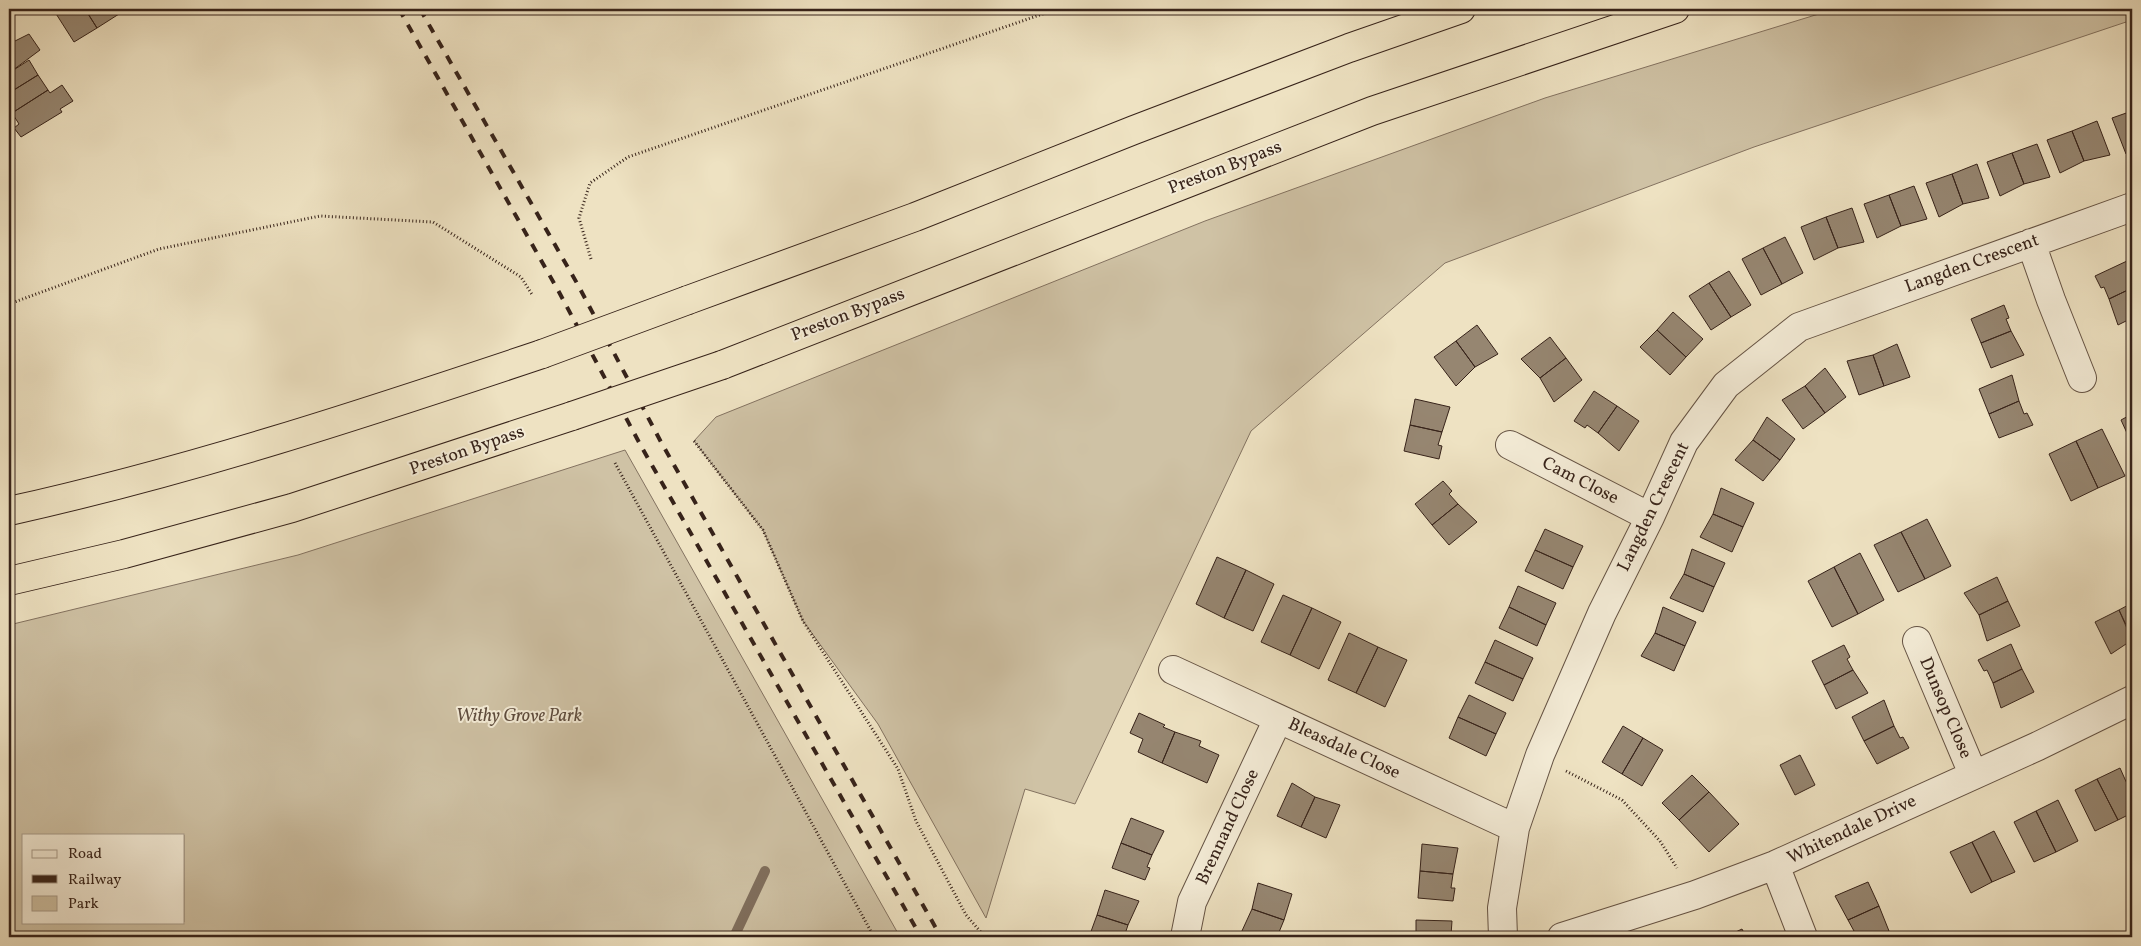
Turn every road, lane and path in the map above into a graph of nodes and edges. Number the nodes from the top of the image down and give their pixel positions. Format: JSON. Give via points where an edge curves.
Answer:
{"nodes":[{"id":1,"x":1057,"y":9,"type":"edge"},
{"id":2,"x":1461,"y":9,"type":"edge"},
{"id":3,"x":1674,"y":9,"type":"edge"},
{"id":4,"x":2132,"y":207,"type":"edge"},
{"id":5,"x":2031,"y":243,"type":"junction"},
{"id":6,"x":591,"y":258,"type":"dead end"},
{"id":7,"x":533,"y":296,"type":"dead end"},
{"id":8,"x":9,"y":304,"type":"edge"},
{"id":9,"x":2082,"y":378,"type":"dead end"},
{"id":10,"x":694,"y":441,"type":"dead end"},
{"id":11,"x":1510,"y":446,"type":"dead end"},
{"id":12,"x":615,"y":463,"type":"dead end"},
{"id":13,"x":9,"y":511,"type":"edge"},
{"id":14,"x":1650,"y":517,"type":"junction"},
{"id":15,"x":9,"y":581,"type":"edge"},
{"id":16,"x":1917,"y":642,"type":"dead end"},
{"id":17,"x":1173,"y":670,"type":"dead end"},
{"id":18,"x":2132,"y":700,"type":"edge"},
{"id":19,"x":1278,"y":719,"type":"junction"},
{"id":20,"x":1540,"y":755,"type":"junction"},
{"id":21,"x":1973,"y":774,"type":"junction"},
{"id":22,"x":1515,"y":828,"type":"junction"},
{"id":23,"x":1775,"y":865,"type":"junction"},
{"id":24,"x":1695,"y":895,"type":"junction"},
{"id":25,"x":874,"y":937,"type":"edge"},
{"id":26,"x":985,"y":937,"type":"edge"},
{"id":27,"x":1185,"y":937,"type":"edge"},
{"id":28,"x":1502,"y":937,"type":"edge"},
{"id":29,"x":1562,"y":937,"type":"edge"},
{"id":30,"x":1803,"y":937,"type":"edge"}],
"edges":[{"from":1,"to":6,"type":"path","via":[[628,157],[590,183],[579,218]]},
{"from":2,"to":13,"type":"highway","bridge":true,"via":[[1134,130],[915,218],[542,354],[236,452]]},
{"from":3,"to":15,"type":"highway","name":"Preston Bypass","bridge":true,"via":[[1372,111],[722,364],[572,416],[292,508],[124,554]]},
{"from":4,"to":5,"type":"street","name":"Langden Crescent"},
{"from":5,"to":9,"type":"street"},
{"from":5,"to":14,"type":"street","name":"Langden Crescent","via":[[1799,327],[1726,385],[1684,442]]},
{"from":7,"to":8,"type":"path","via":[[520,278],[433,222],[320,216],[159,249]]},
{"from":10,"to":26,"type":"path","via":[[763,530],[803,621],[898,769],[916,821],[966,915]]},
{"from":11,"to":14,"type":"street","name":"Cam Close"},
{"from":12,"to":25,"type":"path"},
{"from":14,"to":20,"type":"street","name":"Langden Crescent","via":[[1602,612]]},
{"from":16,"to":21,"type":"street","name":"Dunsop Close"},
{"from":17,"to":19,"type":"street","name":"Bleasdale Close"},
{"from":18,"to":21,"type":"street","name":"Whitendale Drive"},
{"from":19,"to":22,"type":"street","name":"Bleasdale Close"},
{"from":19,"to":27,"type":"street","name":"Brennand Close","via":[[1192,902]]},
{"from":20,"to":22,"type":"street","name":"Langden Crescent"},
{"from":20,"to":24,"type":"path","via":[[1576,778],[1622,800],[1660,841]]},
{"from":21,"to":23,"type":"street","name":"Whitendale Drive"},
{"from":22,"to":28,"type":"street","name":"Langden Crescent","via":[[1502,908]]},
{"from":23,"to":24,"type":"street","name":"Whitendale Drive"},
{"from":23,"to":30,"type":"street"},
{"from":24,"to":29,"type":"street","name":"Whitendale Drive"}]}
